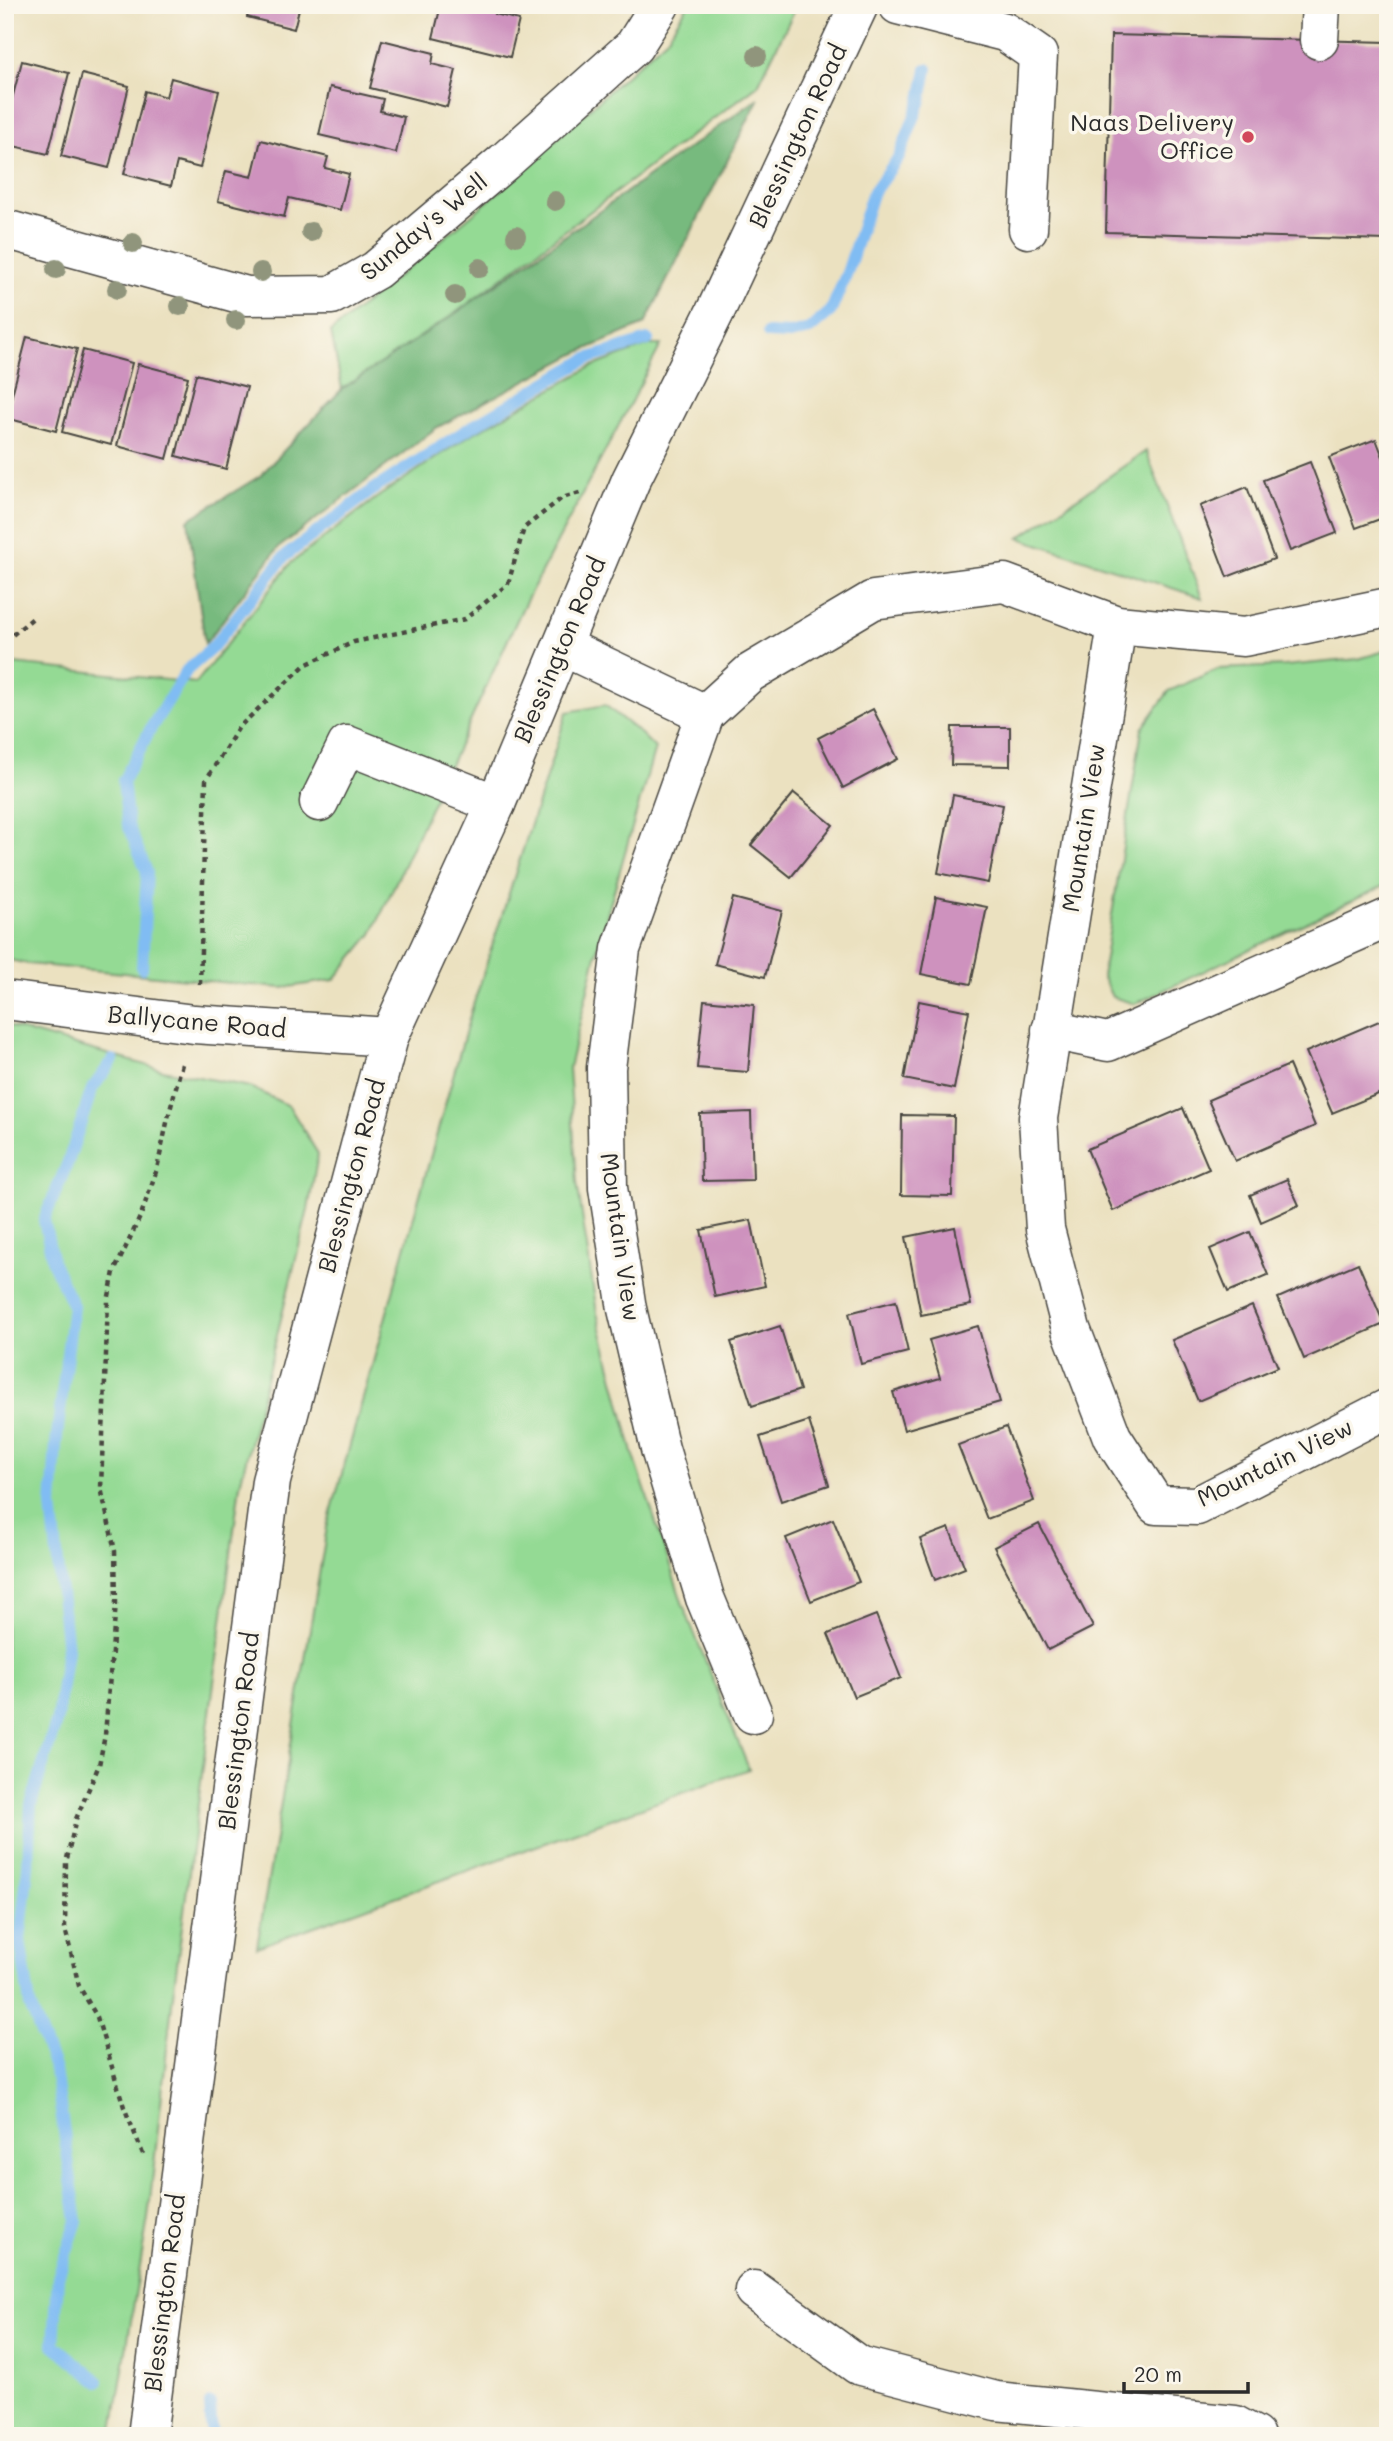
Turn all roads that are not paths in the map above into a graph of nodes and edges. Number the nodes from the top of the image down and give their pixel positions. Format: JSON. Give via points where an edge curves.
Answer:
{"nodes":[{"id":1,"x":660,"y":5,"type":"edge"},
{"id":2,"x":859,"y":5,"type":"edge"},
{"id":3,"x":898,"y":5,"type":"edge"},
{"id":4,"x":1011,"y":18,"type":"edge"},
{"id":5,"x":5,"y":229,"type":"edge"},
{"id":6,"x":1028,"y":229,"type":"dead end"},
{"id":7,"x":1388,"y":607,"type":"edge"},
{"id":8,"x":1117,"y":625,"type":"junction"},
{"id":9,"x":562,"y":646,"type":"junction"},
{"id":10,"x":705,"y":714,"type":"junction"},
{"id":11,"x":319,"y":803,"type":"dead end"},
{"id":12,"x":496,"y":804,"type":"junction"},
{"id":13,"x":1388,"y":918,"type":"edge"},
{"id":14,"x":5,"y":1000,"type":"edge"},
{"id":15,"x":1051,"y":1030,"type":"junction"},
{"id":16,"x":390,"y":1037,"type":"junction"},
{"id":17,"x":1388,"y":1408,"type":"edge"},
{"id":18,"x":753,"y":1714,"type":"dead end"},
{"id":19,"x":754,"y":2290,"type":"dead end"},
{"id":20,"x":148,"y":2436,"type":"edge"},
{"id":21,"x":1255,"y":2436,"type":"edge"}],
"edges":[{"from":1,"to":5,"type":"street","name":"Sunday's Well","via":[[634,46],[514,153],[376,270],[332,295],[247,296]]},
{"from":2,"to":9,"type":"street","name":"Blessington Road","via":[[631,480]]},
{"from":3,"to":4,"type":"street"},
{"from":4,"to":6,"type":"street","via":[[1038,55]]},
{"from":7,"to":8,"type":"street","name":"Mountain View","via":[[1244,637]]},
{"from":8,"to":10,"type":"street","name":"Mountain View","via":[[1004,583],[873,600],[750,673]]},
{"from":8,"to":15,"type":"street","name":"Mountain View"},
{"from":9,"to":10,"type":"street"},
{"from":9,"to":12,"type":"street","name":"Blessington Road"},
{"from":10,"to":18,"type":"street","name":"Mountain View","via":[[621,949],[606,1068],[608,1188],[627,1309],[660,1449],[705,1598]]},
{"from":11,"to":12,"type":"street","via":[[347,745]]},
{"from":12,"to":16,"type":"street","name":"Blessington Road"},
{"from":13,"to":15,"type":"street","via":[[1108,1042]]},
{"from":14,"to":16,"type":"street","name":"Ballycane Road","via":[[194,1024]]},
{"from":15,"to":17,"type":"street","name":"Mountain View","via":[[1038,1118],[1045,1229],[1071,1329],[1112,1437],[1156,1505],[1197,1506]]},
{"from":16,"to":20,"type":"street","name":"Blessington Road","via":[[271,1481]]},
{"from":19,"to":21,"type":"street","via":[[858,2365],[996,2401],[1235,2425]]}]}
